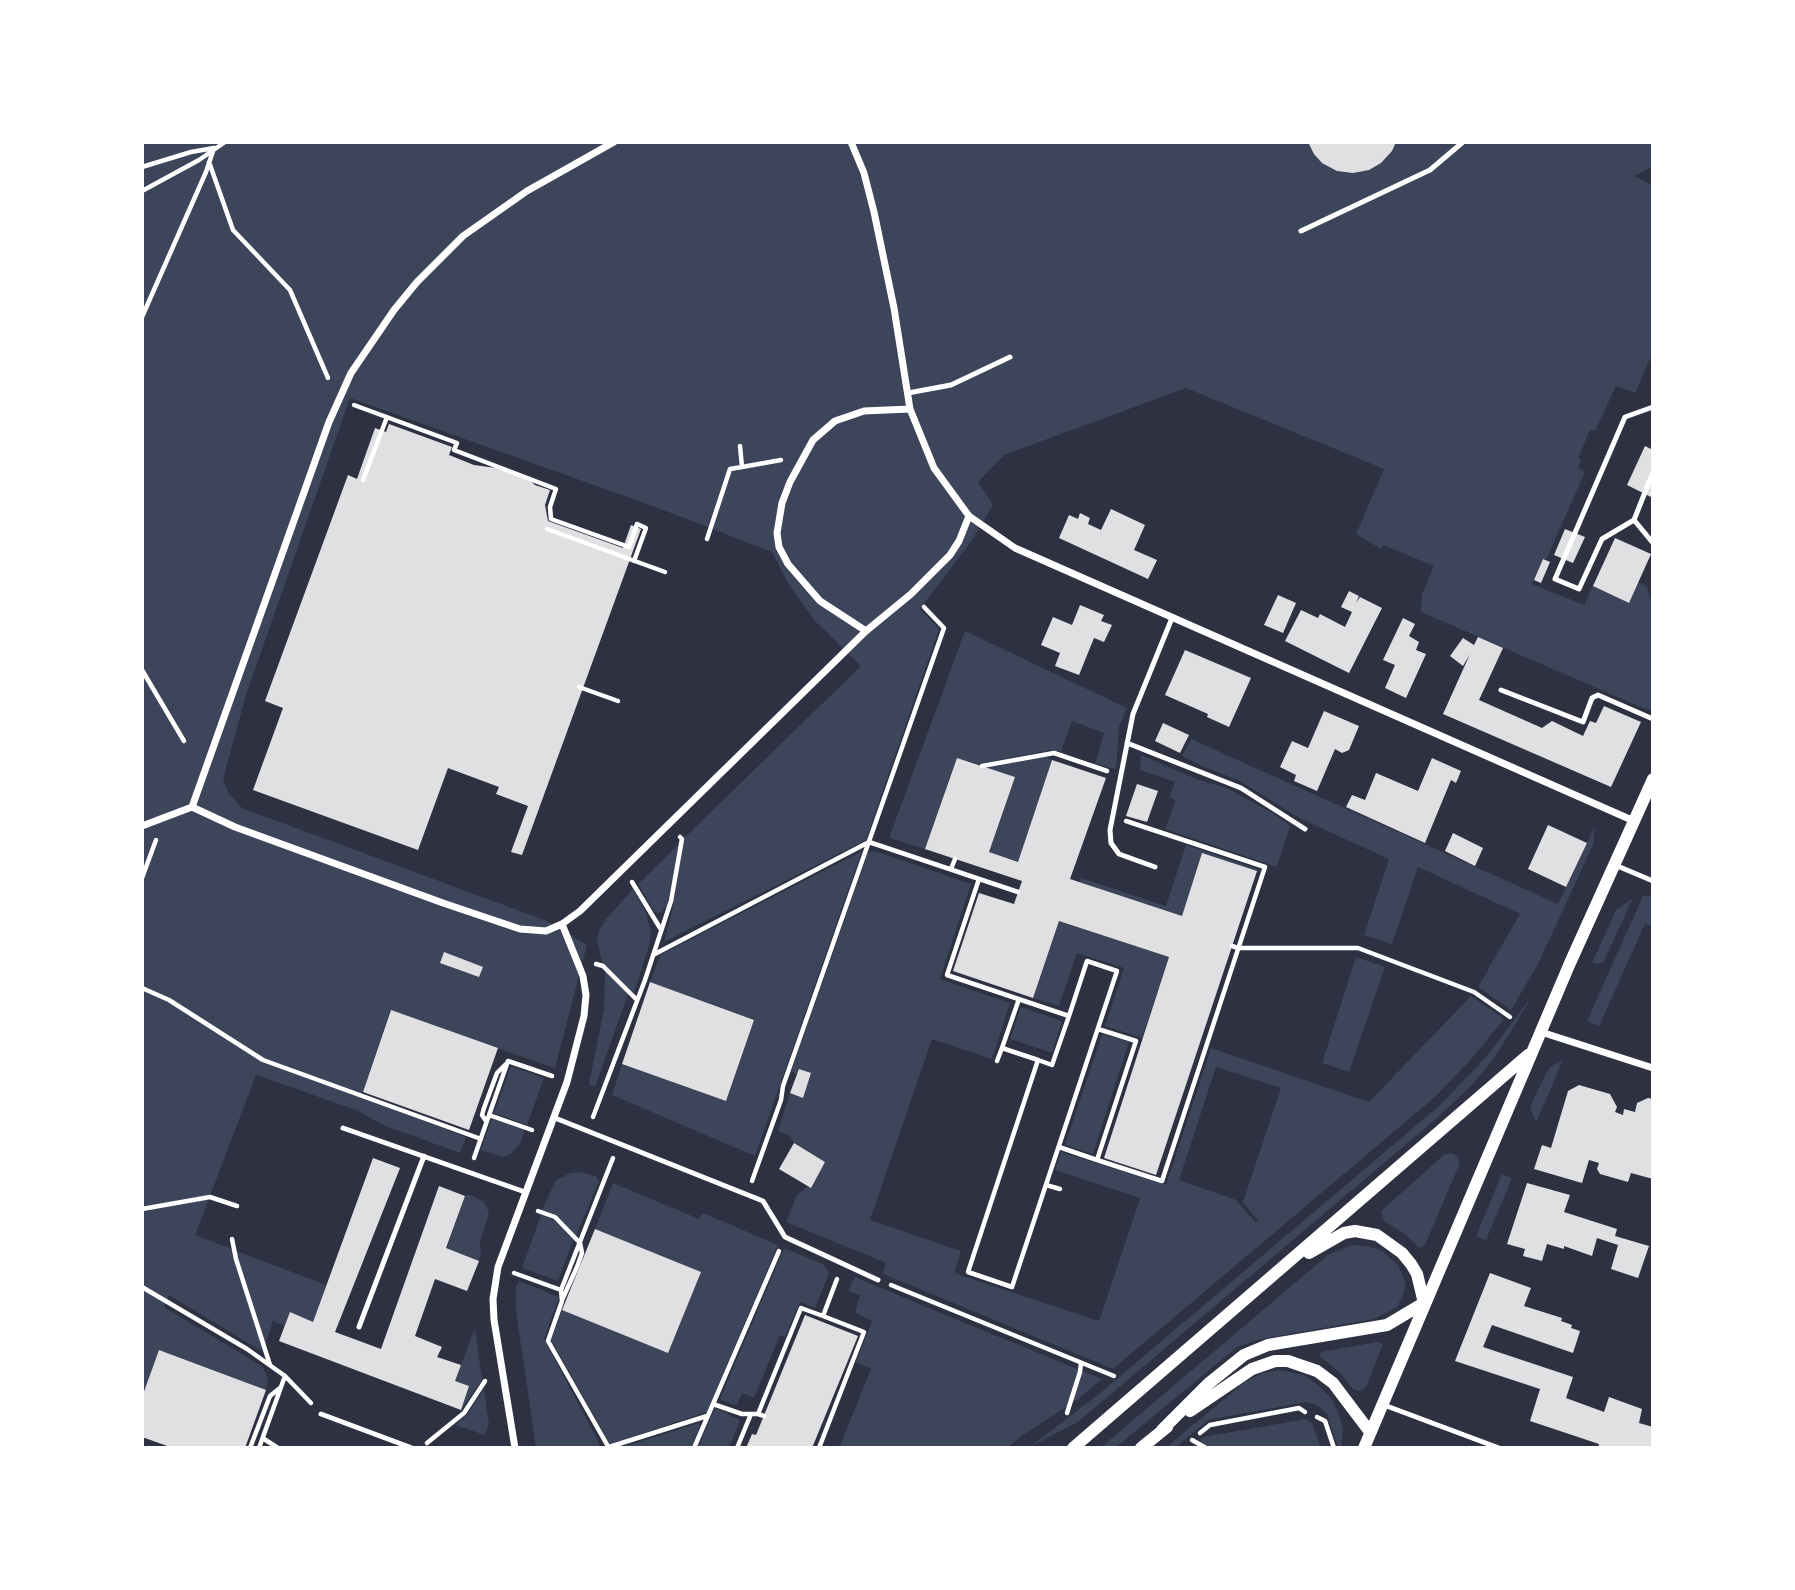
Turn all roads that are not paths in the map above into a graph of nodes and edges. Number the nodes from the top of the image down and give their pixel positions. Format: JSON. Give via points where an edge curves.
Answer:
{"nodes":[{"id":1,"x":614,"y":142,"type":"edge"},
{"id":2,"x":851,"y":142,"type":"edge"},
{"id":3,"x":1463,"y":142,"type":"edge"},
{"id":4,"x":1301,"y":231,"type":"dead end"},
{"id":5,"x":1010,"y":357,"type":"dead end"},
{"id":6,"x":908,"y":393,"type":"junction"},
{"id":7,"x":1653,"y":407,"type":"edge"},
{"id":8,"x":910,"y":409,"type":"junction"},
{"id":9,"x":1653,"y":472,"type":"edge"},
{"id":10,"x":969,"y":516,"type":"junction"},
{"id":11,"x":1634,"y":520,"type":"junction"},
{"id":12,"x":1653,"y":543,"type":"edge"},
{"id":13,"x":1172,"y":618,"type":"junction"},
{"id":14,"x":866,"y":631,"type":"junction"},
{"id":15,"x":1501,"y":690,"type":"dead end"},
{"id":16,"x":1653,"y":719,"type":"edge"},
{"id":17,"x":1127,"y":743,"type":"junction"},
{"id":18,"x":1653,"y":779,"type":"edge"},
{"id":19,"x":192,"y":807,"type":"junction"},
{"id":20,"x":1634,"y":821,"type":"junction"},
{"id":21,"x":142,"y":826,"type":"edge"},
{"id":22,"x":1305,"y":829,"type":"dead end"},
{"id":23,"x":1615,"y":865,"type":"junction"},
{"id":24,"x":1155,"y":867,"type":"dead end"},
{"id":25,"x":1653,"y":881,"type":"edge"},
{"id":26,"x":562,"y":924,"type":"junction"},
{"id":27,"x":1541,"y":1031,"type":"junction"},
{"id":28,"x":1532,"y":1052,"type":"junction"},
{"id":29,"x":1653,"y":1068,"type":"edge"},
{"id":30,"x":555,"y":1118,"type":"junction"},
{"id":31,"x":343,"y":1128,"type":"dead end"},
{"id":32,"x":424,"y":1156,"type":"junction"},
{"id":33,"x":525,"y":1192,"type":"junction"},
{"id":34,"x":1281,"y":1269,"type":"junction"},
{"id":35,"x":878,"y":1280,"type":"road end"},
{"id":36,"x":1424,"y":1303,"type":"junction"},
{"id":37,"x":359,"y":1327,"type":"dead end"},
{"id":38,"x":1382,"y":1404,"type":"junction"},
{"id":39,"x":321,"y":1414,"type":"road end"},
{"id":40,"x":1162,"y":1430,"type":"junction"},
{"id":41,"x":1370,"y":1432,"type":"junction"},
{"id":42,"x":412,"y":1448,"type":"edge"},
{"id":43,"x":515,"y":1448,"type":"edge"},
{"id":44,"x":1073,"y":1448,"type":"edge"},
{"id":45,"x":1141,"y":1448,"type":"edge"},
{"id":46,"x":1363,"y":1448,"type":"edge"},
{"id":47,"x":1499,"y":1448,"type":"edge"}],
"edges":[{"from":1,"to":19,"type":"street","via":[[527,191],[463,236],[394,310],[351,373]]},
{"from":2,"to":6,"type":"street","via":[[874,212]]},
{"from":3,"to":4,"type":"lane","via":[[1430,170]]},
{"from":5,"to":6,"type":"lane","via":[[951,385]]},
{"from":6,"to":8,"type":"street"},
{"from":7,"to":11,"type":"lane","via":[[1625,417],[1555,579],[1579,589],[1602,538]]},
{"from":8,"to":10,"type":"street","via":[[934,468]]},
{"from":8,"to":14,"type":"street","via":[[864,411],[835,421],[813,440],[782,503],[777,533],[788,564],[820,601]]},
{"from":9,"to":11,"type":"lane"},
{"from":10,"to":13,"type":"street","via":[[1016,548]]},
{"from":10,"to":14,"type":"street","via":[[959,541],[940,566]]},
{"from":11,"to":12,"type":"lane"},
{"from":13,"to":17,"type":"lane","via":[[1133,714]]},
{"from":13,"to":20,"type":"street"},
{"from":14,"to":26,"type":"street"},
{"from":15,"to":16,"type":"lane","via":[[1583,722],[1592,698],[1598,695]]},
{"from":17,"to":22,"type":"lane","via":[[1241,788]]},
{"from":17,"to":24,"type":"lane","via":[[1111,843],[1119,854]]},
{"from":18,"to":20,"type":"street"},
{"from":19,"to":21,"type":"street"},
{"from":19,"to":26,"type":"street","via":[[235,827],[520,929],[546,931]]},
{"from":20,"to":23,"type":"street"},
{"from":23,"to":25,"type":"lane"},
{"from":23,"to":27,"type":"street"},
{"from":26,"to":30,"type":"street","via":[[586,996]]},
{"from":27,"to":28,"type":"street"},
{"from":27,"to":29,"type":"street"},
{"from":28,"to":34,"type":"street"},
{"from":28,"to":36,"type":"street"},
{"from":30,"to":33,"type":"street"},
{"from":30,"to":35,"type":"lane","via":[[763,1201],[785,1237]]},
{"from":31,"to":32,"type":"lane"},
{"from":32,"to":33,"type":"lane"},
{"from":32,"to":37,"type":"lane"},
{"from":33,"to":43,"type":"street","via":[[495,1282],[494,1320]]},
{"from":34,"to":36,"type":"street","via":[[1344,1233],[1377,1236],[1411,1264]]},
{"from":34,"to":44,"type":"street"},
{"from":36,"to":38,"type":"street"},
{"from":36,"to":40,"type":"street","via":[[1387,1325],[1257,1349],[1226,1368]]},
{"from":38,"to":41,"type":"street"},
{"from":38,"to":47,"type":"lane"},
{"from":39,"to":42,"type":"lane"},
{"from":40,"to":41,"type":"street","via":[[1252,1369],[1288,1361],[1317,1371],[1333,1383]]},
{"from":40,"to":45,"type":"street"},
{"from":41,"to":46,"type":"street"}]}
